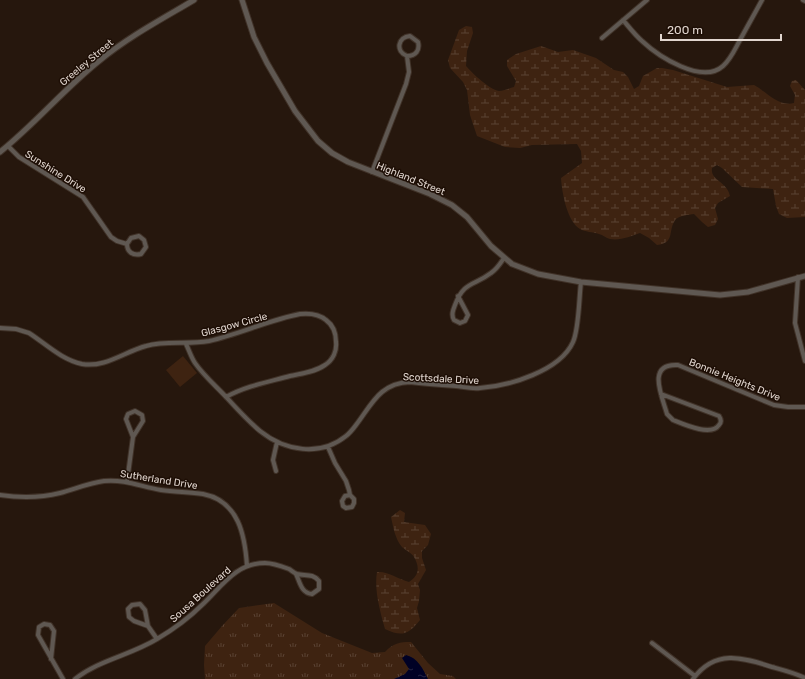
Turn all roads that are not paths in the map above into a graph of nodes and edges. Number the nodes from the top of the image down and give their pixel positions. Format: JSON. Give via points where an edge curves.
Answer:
{"nodes":[{"id":1,"x":194,"y":0,"type":"edge"},
{"id":2,"x":242,"y":0,"type":"edge"},
{"id":3,"x":647,"y":0,"type":"edge"},
{"id":4,"x":762,"y":0,"type":"edge"},
{"id":5,"x":623,"y":20,"type":"junction"},
{"id":6,"x":602,"y":38,"type":"dead end"},
{"id":7,"x":407,"y":56,"type":"junction"},
{"id":8,"x":8,"y":146,"type":"junction"},
{"id":9,"x":0,"y":152,"type":"edge"},
{"id":10,"x":372,"y":172,"type":"junction"},
{"id":11,"x":127,"y":244,"type":"junction"},
{"id":12,"x":504,"y":258,"type":"junction"},
{"id":13,"x":805,"y":276,"type":"edge"},
{"id":14,"x":798,"y":278,"type":"junction"},
{"id":15,"x":581,"y":282,"type":"junction"},
{"id":16,"x":458,"y":296,"type":"junction"},
{"id":17,"x":0,"y":328,"type":"edge"},
{"id":18,"x":186,"y":344,"type":"junction"},
{"id":19,"x":805,"y":362,"type":"edge"},
{"id":20,"x":661,"y":394,"type":"junction"},
{"id":21,"x":226,"y":397,"type":"junction"},
{"id":22,"x":805,"y":407,"type":"edge"},
{"id":23,"x":133,"y":437,"type":"junction"},
{"id":24,"x":277,"y":442,"type":"junction"},
{"id":25,"x":328,"y":447,"type":"junction"},
{"id":26,"x":276,"y":471,"type":"dead end"},
{"id":27,"x":127,"y":482,"type":"junction"},
{"id":28,"x":0,"y":495,"type":"edge"},
{"id":29,"x":350,"y":495,"type":"dead end"},
{"id":30,"x":247,"y":566,"type":"junction"},
{"id":31,"x":296,"y":574,"type":"junction"},
{"id":32,"x":148,"y":626,"type":"junction"},
{"id":33,"x":157,"y":639,"type":"junction"},
{"id":34,"x":652,"y":643,"type":"dead end"},
{"id":35,"x":51,"y":659,"type":"junction"},
{"id":36,"x":694,"y":677,"type":"edge"},
{"id":37,"x":805,"y":678,"type":"edge"},
{"id":38,"x":63,"y":679,"type":"edge"},
{"id":39,"x":75,"y":679,"type":"edge"}],
"edges":[{"from":1,"to":8,"type":"street","name":"Greeley Street","via":[[100,60]]},
{"from":2,"to":10,"type":"street","name":"Highland Street","via":[[258,46],[306,127],[334,154]]},
{"from":3,"to":5,"type":"street"},
{"from":4,"to":5,"type":"street","via":[[725,65],[709,72],[692,71],[664,56],[641,40]]},
{"from":5,"to":6,"type":"street"},
{"from":7,"to":7,"type":"street","via":[[413,55],[419,48],[418,42],[410,36],[400,43],[401,53]]},
{"from":7,"to":10,"type":"street","via":[[409,72],[406,84]]},
{"from":8,"to":9,"type":"street","name":"Greeley Street"},
{"from":8,"to":11,"type":"street","name":"Sunshine Drive","via":[[19,157],[79,194],[88,202],[111,237],[117,242]]},
{"from":10,"to":12,"type":"street","name":"Highland Street","via":[[452,205],[467,217]]},
{"from":11,"to":11,"type":"street","name":"Sunshine Drive","via":[[131,238],[137,236],[143,239],[146,247],[142,253],[136,255],[130,252]]},
{"from":12,"to":15,"type":"street","name":"Highland Street","via":[[525,270]]},
{"from":12,"to":16,"type":"street","via":[[495,270],[467,286]]},
{"from":13,"to":14,"type":"street","name":"Highland Street"},
{"from":14,"to":15,"type":"street","name":"Highland Street","via":[[748,292],[725,294]]},
{"from":14,"to":19,"type":"street","via":[[795,323]]},
{"from":15,"to":25,"type":"street","name":"Scottsdale Drive","via":[[574,340],[567,352],[551,366],[498,386],[477,388],[410,382],[391,386],[373,401],[348,435]]},
{"from":16,"to":16,"type":"street","via":[[468,315],[465,321],[460,323],[454,320],[452,315]]},
{"from":17,"to":18,"type":"street","name":"Glasgow Circle","via":[[29,333],[64,358],[88,364],[107,362],[147,346]]},
{"from":18,"to":21,"type":"street","name":"Scottsdale Drive","via":[[196,364]]},
{"from":18,"to":21,"type":"street","name":"Glasgow Circle","via":[[214,340],[305,313],[322,317],[333,328],[336,349],[324,366],[248,386]]},
{"from":20,"to":20,"type":"street","name":"Bonnie Heights Drive","via":[[667,414],[673,420],[703,430],[716,429],[719,426],[721,419],[716,414]]},
{"from":20,"to":22,"type":"street","name":"Bonnie Heights Drive","via":[[658,384],[660,372],[666,366],[678,365],[765,402],[788,408]]},
{"from":21,"to":24,"type":"street","name":"Scottsdale Drive","via":[[251,423]]},
{"from":23,"to":23,"type":"street","via":[[126,419],[128,414],[135,411],[140,413],[143,424]]},
{"from":23,"to":27,"type":"street"},
{"from":24,"to":25,"type":"street","name":"Scottsdale Drive","via":[[304,450]]},
{"from":24,"to":26,"type":"street","via":[[273,460]]},
{"from":25,"to":29,"type":"street","via":[[334,463],[346,481]]},
{"from":27,"to":28,"type":"street","name":"Sutherland Drive","via":[[97,482],[43,496]]},
{"from":27,"to":30,"type":"street","name":"Sutherland Drive","via":[[162,490],[203,494],[221,502],[231,510],[239,522],[244,538]]},
{"from":30,"to":31,"type":"street","name":"Sousa Boulevard","via":[[274,564]]},
{"from":30,"to":33,"type":"street","name":"Sousa Boulevard","via":[[229,577],[203,604]]},
{"from":31,"to":31,"type":"street","name":"Sousa Boulevard","via":[[315,576],[319,581],[319,589],[314,593],[306,593]]},
{"from":32,"to":32,"type":"street","via":[[144,608],[137,603],[132,605],[128,609],[129,617]]},
{"from":32,"to":33,"type":"street"},
{"from":33,"to":39,"type":"street","name":"Sousa Boulevard","via":[[90,669]]},
{"from":34,"to":36,"type":"street"},
{"from":35,"to":35,"type":"street","via":[[38,633],[39,627],[44,624],[50,625],[54,631]]},
{"from":35,"to":38,"type":"street"},
{"from":36,"to":37,"type":"street","via":[[715,661],[738,657]]}]}
